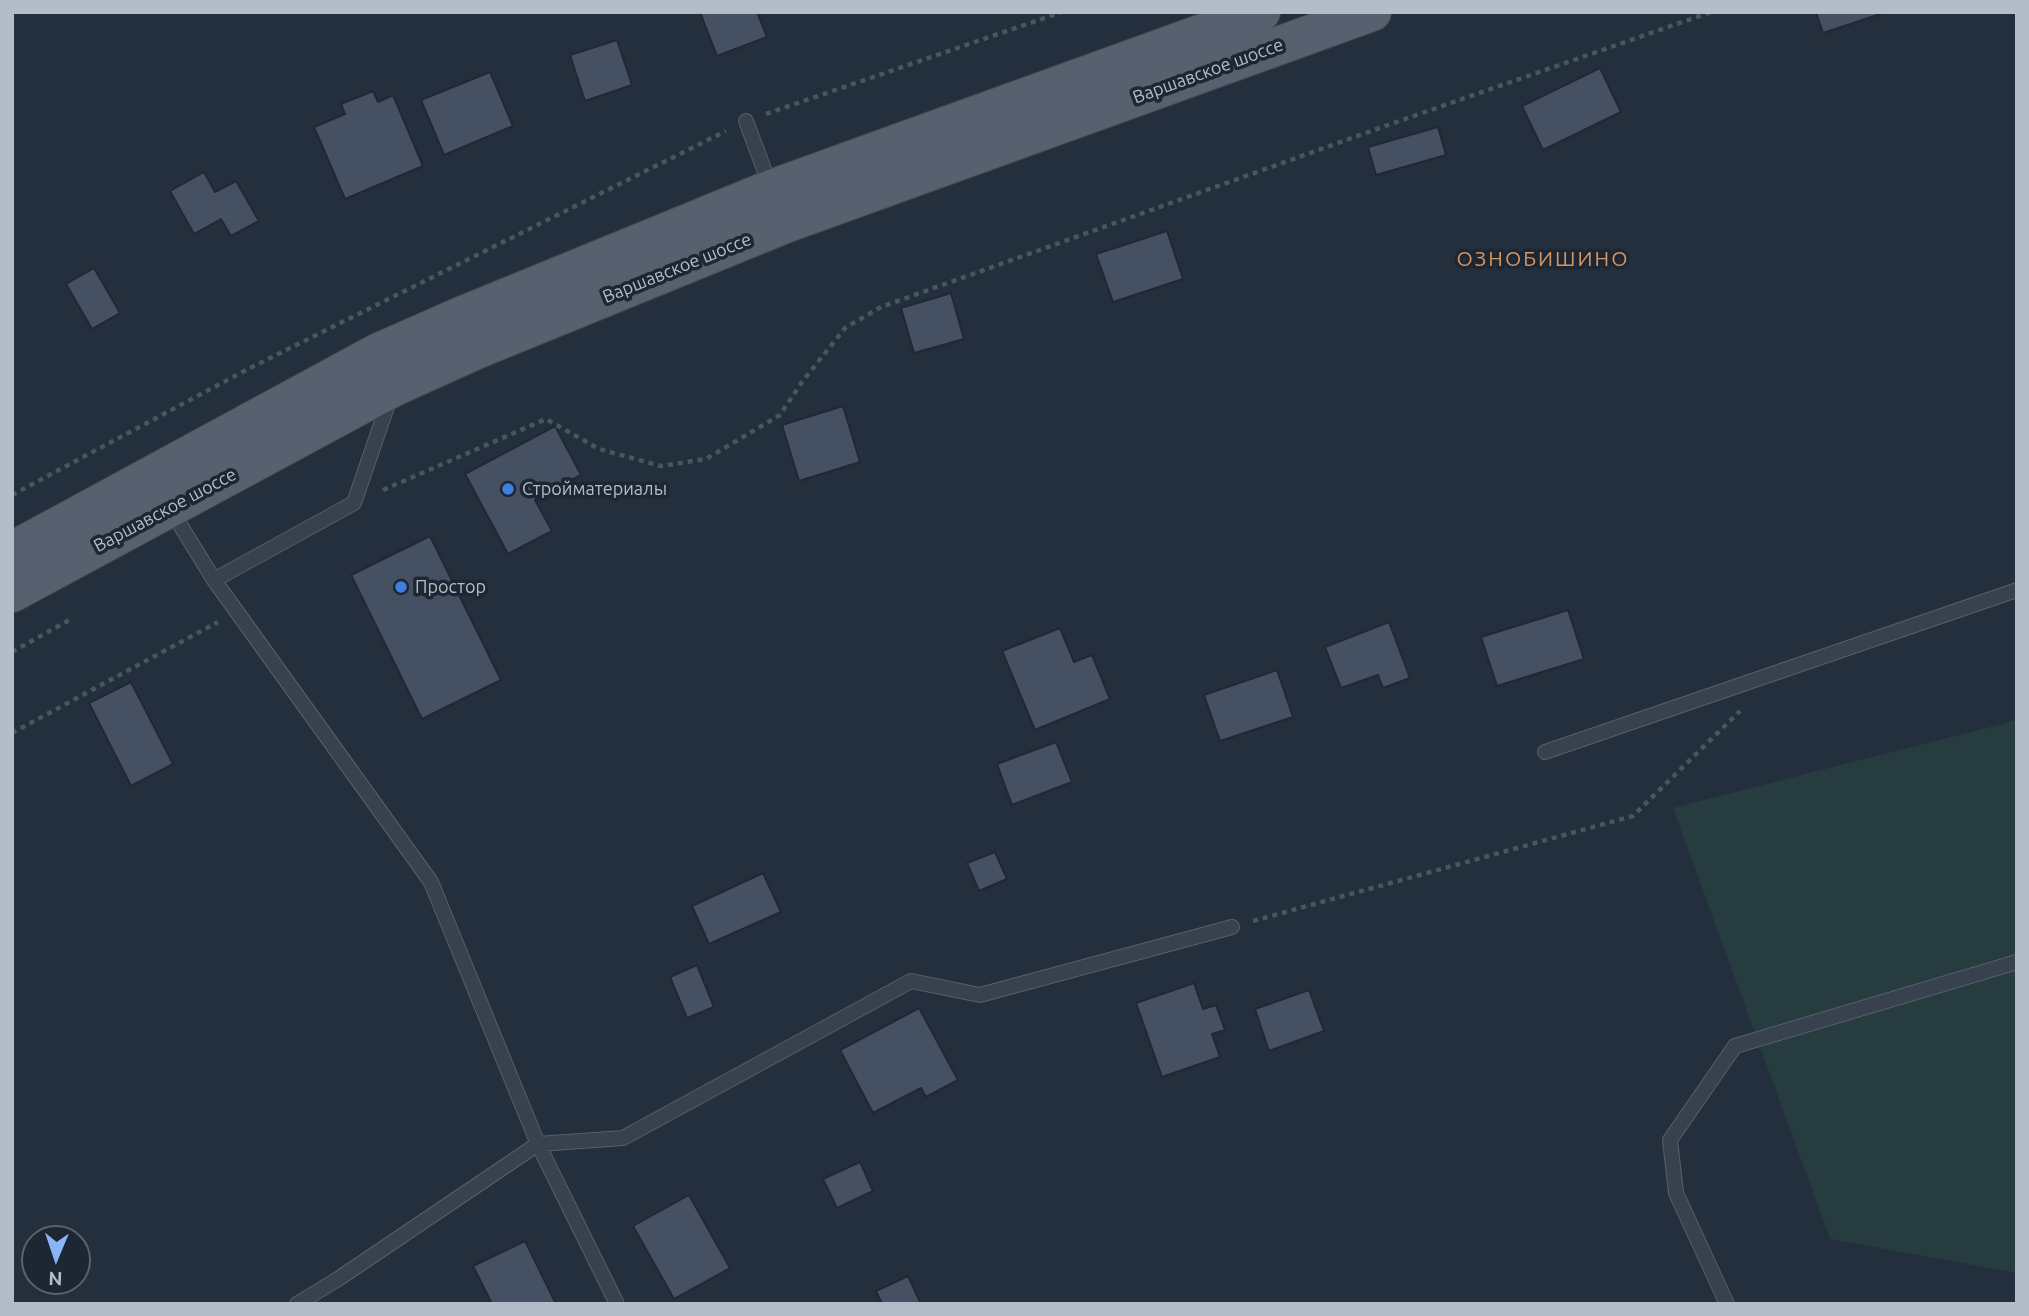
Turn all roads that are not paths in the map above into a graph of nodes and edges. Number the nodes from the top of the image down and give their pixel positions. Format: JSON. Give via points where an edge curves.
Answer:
{"nodes":[{"id":1,"x":1262,"y":12,"type":"edge"},
{"id":2,"x":1372,"y":12,"type":"edge"},
{"id":3,"x":746,"y":121,"type":"road end"},
{"id":4,"x":771,"y":189,"type":"junction"},
{"id":5,"x":394,"y":387,"type":"junction"},
{"id":6,"x":169,"y":508,"type":"junction"},
{"id":7,"x":12,"y":551,"type":"edge"},
{"id":8,"x":214,"y":580,"type":"junction"},
{"id":9,"x":2017,"y":590,"type":"edge"},
{"id":10,"x":12,"y":593,"type":"edge"},
{"id":11,"x":1545,"y":752,"type":"dead end"},
{"id":12,"x":1232,"y":927,"type":"road end"},
{"id":13,"x":2017,"y":962,"type":"edge"},
{"id":14,"x":538,"y":1144,"type":"junction"},
{"id":15,"x":297,"y":1304,"type":"edge"},
{"id":16,"x":617,"y":1304,"type":"edge"},
{"id":17,"x":1727,"y":1304,"type":"edge"}],
"edges":[{"from":1,"to":4,"type":"main road","name":"Варшавское шоссе"},
{"from":2,"to":5,"type":"main road","name":"Варшавское шоссе","via":[[785,224]]},
{"from":3,"to":4,"type":"lane"},
{"from":4,"to":7,"type":"main road","name":"Варшавское шоссе","via":[[377,353]]},
{"from":5,"to":6,"type":"main road","name":"Варшавское шоссе"},
{"from":5,"to":8,"type":"lane","via":[[354,503]]},
{"from":6,"to":8,"type":"lane"},
{"from":6,"to":10,"type":"main road","name":"Варшавское шоссе"},
{"from":8,"to":14,"type":"lane","via":[[432,882]]},
{"from":9,"to":11,"type":"lane"},
{"from":12,"to":14,"type":"lane","via":[[980,995],[911,981],[623,1138]]},
{"from":13,"to":17,"type":"lane","via":[[1735,1046],[1670,1140],[1676,1194]]},
{"from":14,"to":15,"type":"lane"},
{"from":14,"to":16,"type":"lane"}]}
